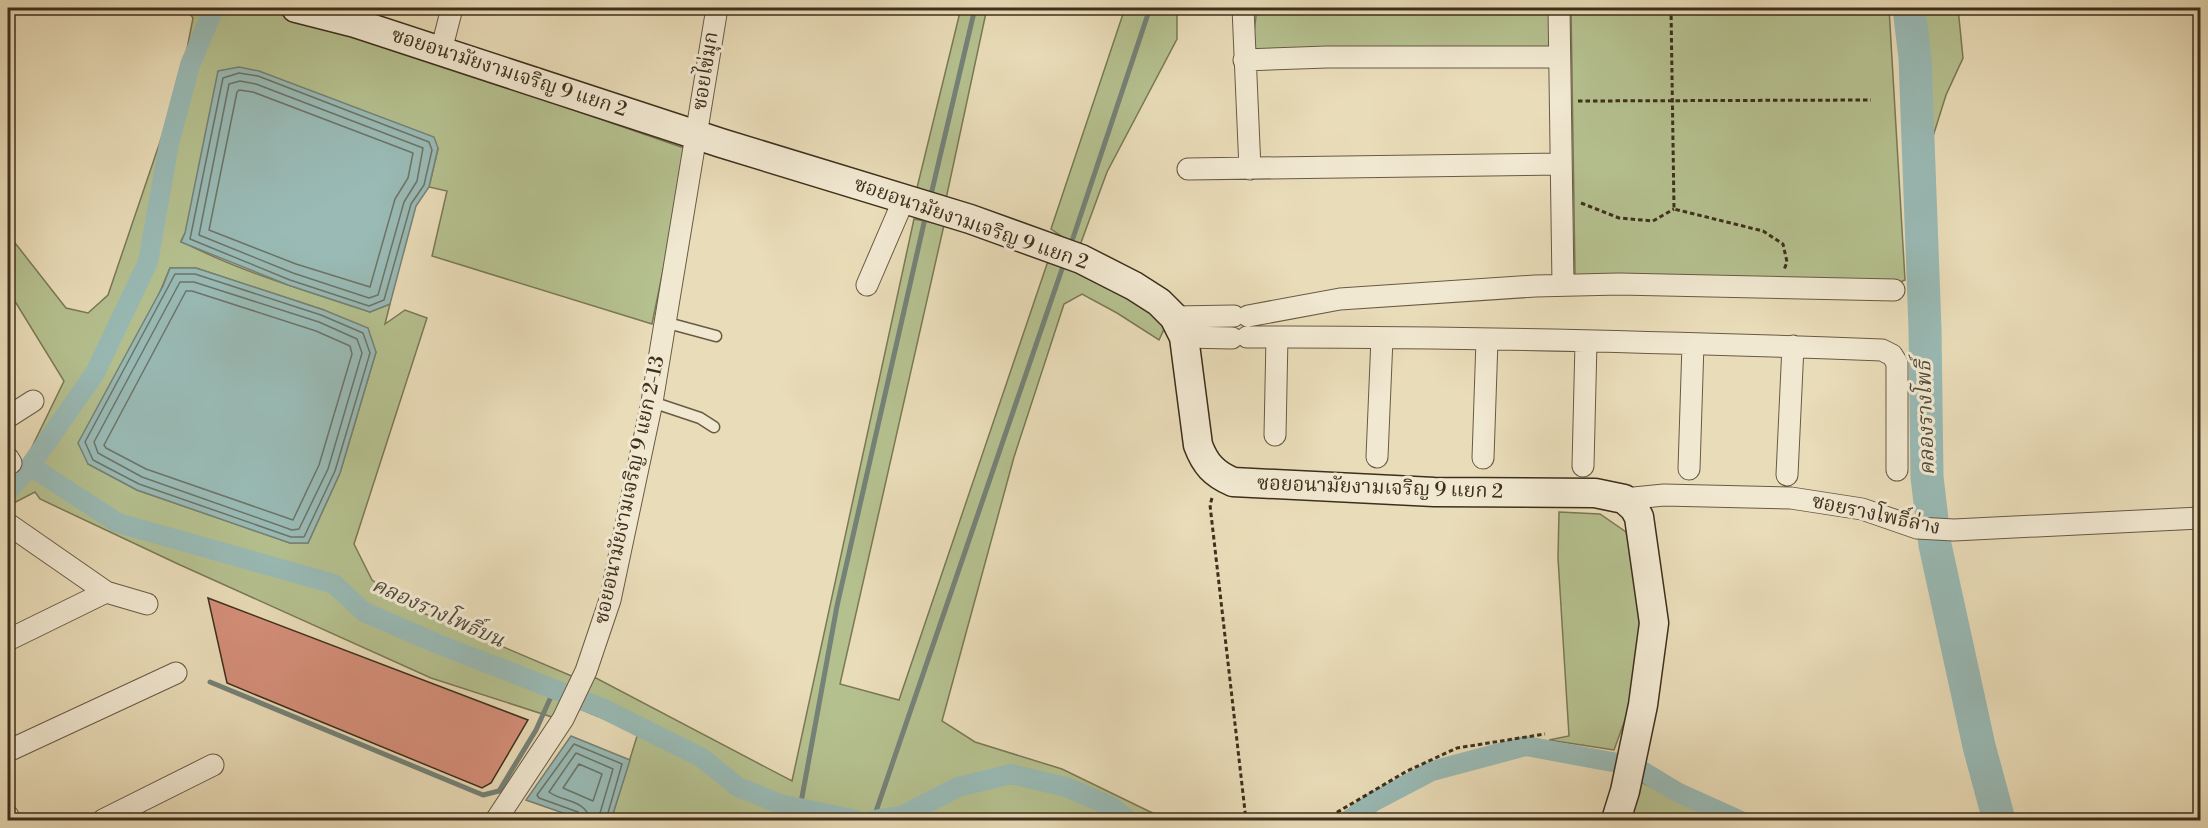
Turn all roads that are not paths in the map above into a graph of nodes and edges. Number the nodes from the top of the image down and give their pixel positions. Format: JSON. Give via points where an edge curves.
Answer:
{"nodes":[{"id":1,"x":296,"y":8,"type":"edge"},
{"id":2,"x":452,"y":8,"type":"edge"},
{"id":3,"x":717,"y":8,"type":"edge"},
{"id":4,"x":1243,"y":8,"type":"edge"},
{"id":5,"x":1559,"y":8,"type":"edge"},
{"id":6,"x":357,"y":15,"type":"edge"},
{"id":7,"x":441,"y":51,"type":"junction"},
{"id":8,"x":1559,"y":57,"type":"junction"},
{"id":9,"x":1244,"y":60,"type":"junction"},
{"id":10,"x":696,"y":135,"type":"junction"},
{"id":11,"x":1561,"y":164,"type":"junction"},
{"id":12,"x":1188,"y":169,"type":"dead end"},
{"id":13,"x":1250,"y":169,"type":"junction"},
{"id":14,"x":923,"y":205,"type":"junction"},
{"id":15,"x":867,"y":285,"type":"dead end"},
{"id":16,"x":1563,"y":285,"type":"junction"},
{"id":17,"x":1894,"y":290,"type":"dead end"},
{"id":18,"x":1248,"y":315,"type":"junction"},
{"id":19,"x":664,"y":322,"type":"junction"},
{"id":20,"x":1179,"y":327,"type":"junction"},
{"id":21,"x":716,"y":336,"type":"dead end"},
{"id":22,"x":1254,"y":337,"type":"junction"},
{"id":23,"x":1382,"y":338,"type":"junction"},
{"id":24,"x":1486,"y":340,"type":"junction"},
{"id":25,"x":1586,"y":342,"type":"junction"},
{"id":26,"x":1693,"y":344,"type":"junction"},
{"id":27,"x":1793,"y":346,"type":"junction"},
{"id":28,"x":33,"y":401,"type":"dead end"},
{"id":29,"x":652,"y":402,"type":"junction"},
{"id":30,"x":8,"y":417,"type":"edge"},
{"id":31,"x":714,"y":427,"type":"dead end"},
{"id":32,"x":1275,"y":435,"type":"dead end"},
{"id":33,"x":1377,"y":457,"type":"dead end"},
{"id":34,"x":1483,"y":458,"type":"dead end"},
{"id":35,"x":1583,"y":466,"type":"dead end"},
{"id":36,"x":1689,"y":469,"type":"dead end"},
{"id":37,"x":1897,"y":470,"type":"dead end"},
{"id":38,"x":1787,"y":475,"type":"dead end"},
{"id":39,"x":1624,"y":499,"type":"junction"},
{"id":40,"x":2200,"y":518,"type":"edge"},
{"id":41,"x":8,"y":524,"type":"edge"},
{"id":42,"x":106,"y":592,"type":"junction"},
{"id":43,"x":147,"y":604,"type":"dead end"},
{"id":44,"x":8,"y":639,"type":"edge"},
{"id":45,"x":176,"y":673,"type":"dead end"},
{"id":46,"x":8,"y":752,"type":"edge"},
{"id":47,"x":213,"y":765,"type":"dead end"},
{"id":48,"x":8,"y":816,"type":"edge"},
{"id":49,"x":500,"y":819,"type":"edge"},
{"id":50,"x":9,"y":820,"type":"edge"},
{"id":51,"x":103,"y":820,"type":"edge"},
{"id":52,"x":1616,"y":820,"type":"edge"}],
"edges":[{"from":1,"to":6,"type":"street","name":"ซอยอนามัยงามเจริญ 9 แยก 2"},
{"from":2,"to":7,"type":"street"},
{"from":3,"to":10,"type":"street","name":"ซอยไข่มุก"},
{"from":4,"to":9,"type":"street"},
{"from":5,"to":8,"type":"street"},
{"from":6,"to":7,"type":"street","name":"ซอยอนามัยงามเจริญ 9 แยก 2"},
{"from":7,"to":10,"type":"street","name":"ซอยอนามัยงามเจริญ 9 แยก 2"},
{"from":8,"to":9,"type":"street"},
{"from":8,"to":11,"type":"street"},
{"from":9,"to":13,"type":"street"},
{"from":10,"to":14,"type":"street","name":"ซอยอนามัยงามเจริญ 9 แยก 2"},
{"from":10,"to":19,"type":"street","name":"ซอยอนามัยงามเจริญ 9 แยก 2-13"},
{"from":11,"to":13,"type":"street"},
{"from":11,"to":16,"type":"street"},
{"from":12,"to":13,"type":"street"},
{"from":14,"to":15,"type":"street"},
{"from":14,"to":20,"type":"street","name":"ซอยอนามัยงามเจริญ 9 แยก 2","via":[[1081,259],[1159,302]]},
{"from":16,"to":17,"type":"street"},
{"from":16,"to":18,"type":"street","via":[[1340,299]]},
{"from":18,"to":20,"type":"street"},
{"from":18,"to":22,"type":"street"},
{"from":19,"to":21,"type":"lane"},
{"from":19,"to":29,"type":"street","name":"ซอยอนามัยงามเจริญ 9 แยก 2-13"},
{"from":20,"to":22,"type":"street"},
{"from":20,"to":39,"type":"street","name":"ซอยอนามัยงามเจริญ 9 แยก 2","via":[[1198,445],[1204,461],[1218,476],[1233,482],[1434,492],[1594,494]]},
{"from":22,"to":23,"type":"street"},
{"from":22,"to":32,"type":"street"},
{"from":23,"to":24,"type":"street"},
{"from":23,"to":33,"type":"street"},
{"from":24,"to":25,"type":"street"},
{"from":24,"to":34,"type":"street"},
{"from":25,"to":26,"type":"street"},
{"from":25,"to":35,"type":"street"},
{"from":26,"to":27,"type":"street"},
{"from":26,"to":36,"type":"street"},
{"from":27,"to":37,"type":"street","via":[[1882,350],[1892,355],[1897,363]]},
{"from":27,"to":38,"type":"street"},
{"from":28,"to":30,"type":"street"},
{"from":29,"to":31,"type":"lane","via":[[700,418]]},
{"from":29,"to":49,"type":"street","name":"ซอยอนามัยงามเจริญ 9 แยก 2-13","via":[[610,600],[586,671],[563,719]]},
{"from":39,"to":40,"type":"street","name":"ซอยรางโพธิ์ล่าง","via":[[1664,495],[1791,498],[1862,509],[1917,528],[1954,530]]},
{"from":39,"to":52,"type":"street","via":[[1639,517],[1654,623],[1643,705]]},
{"from":41,"to":42,"type":"street"},
{"from":42,"to":43,"type":"street"},
{"from":42,"to":44,"type":"street"},
{"from":45,"to":46,"type":"street"},
{"from":47,"to":51,"type":"street"},
{"from":48,"to":50,"type":"street"}]}
